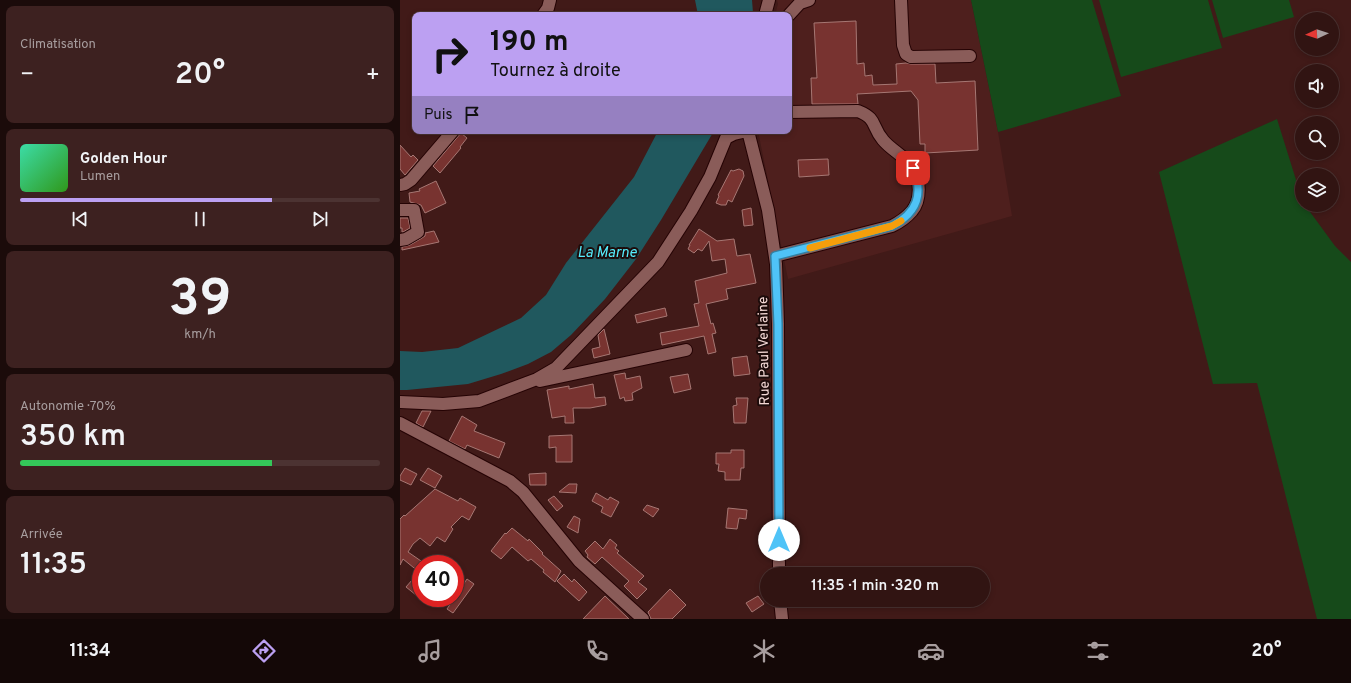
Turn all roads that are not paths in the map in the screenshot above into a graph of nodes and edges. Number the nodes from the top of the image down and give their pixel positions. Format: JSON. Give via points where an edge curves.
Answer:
{"nodes":[{"id":1,"x":550,"y":0,"type":"edge"},
{"id":2,"x":769,"y":0,"type":"edge"},
{"id":3,"x":809,"y":0,"type":"edge"},
{"id":4,"x":901,"y":0,"type":"edge"},
{"id":5,"x":545,"y":12,"type":"edge"},
{"id":6,"x":766,"y":12,"type":"edge"},
{"id":7,"x":792,"y":12,"type":"edge"},
{"id":8,"x":970,"y":56,"type":"dead end"},
{"id":9,"x":792,"y":112,"type":"edge"},
{"id":10,"x":450,"y":134,"type":"edge"},
{"id":11,"x":734,"y":134,"type":"edge"},
{"id":12,"x":748,"y":134,"type":"edge"},
{"id":13,"x":400,"y":185,"type":"edge"},
{"id":14,"x":400,"y":210,"type":"edge"},
{"id":15,"x":400,"y":240,"type":"edge"},
{"id":16,"x":775,"y":256,"type":"junction"},
{"id":17,"x":686,"y":350,"type":"dead end"},
{"id":18,"x":519,"y":386,"type":"junction"},
{"id":19,"x":400,"y":402,"type":"edge"},
{"id":20,"x":400,"y":423,"type":"edge"},
{"id":21,"x":779,"y":567,"type":"edge"},
{"id":22,"x":781,"y":607,"type":"edge"},
{"id":23,"x":643,"y":619,"type":"edge"},
{"id":24,"x":782,"y":619,"type":"edge"}],
"edges":[{"from":1,"to":5,"type":"street"},
{"from":2,"to":6,"type":"street"},
{"from":3,"to":7,"type":"street","via":[[800,3]]},
{"from":4,"to":8,"type":"street","via":[[903,45],[906,54],[911,57]]},
{"from":9,"to":16,"type":"street","via":[[858,111],[866,114],[884,141],[913,168],[918,186],[917,200],[912,211],[892,226]]},
{"from":10,"to":13,"type":"street","via":[[411,180]]},
{"from":11,"to":18,"type":"street","via":[[726,138],[706,184],[658,262],[556,368]]},
{"from":12,"to":16,"type":"street","name":"Rue Paul Verlaine","via":[[768,210]]},
{"from":14,"to":15,"type":"street","via":[[414,210],[418,232]]},
{"from":16,"to":21,"type":"street","name":"Rue Paul Verlaine","via":[[778,324]]},
{"from":17,"to":18,"type":"street"},
{"from":18,"to":19,"type":"street","via":[[479,401],[443,404]]},
{"from":20,"to":23,"type":"street","via":[[510,481],[523,492],[579,561]]},
{"from":22,"to":24,"type":"street"}]}
